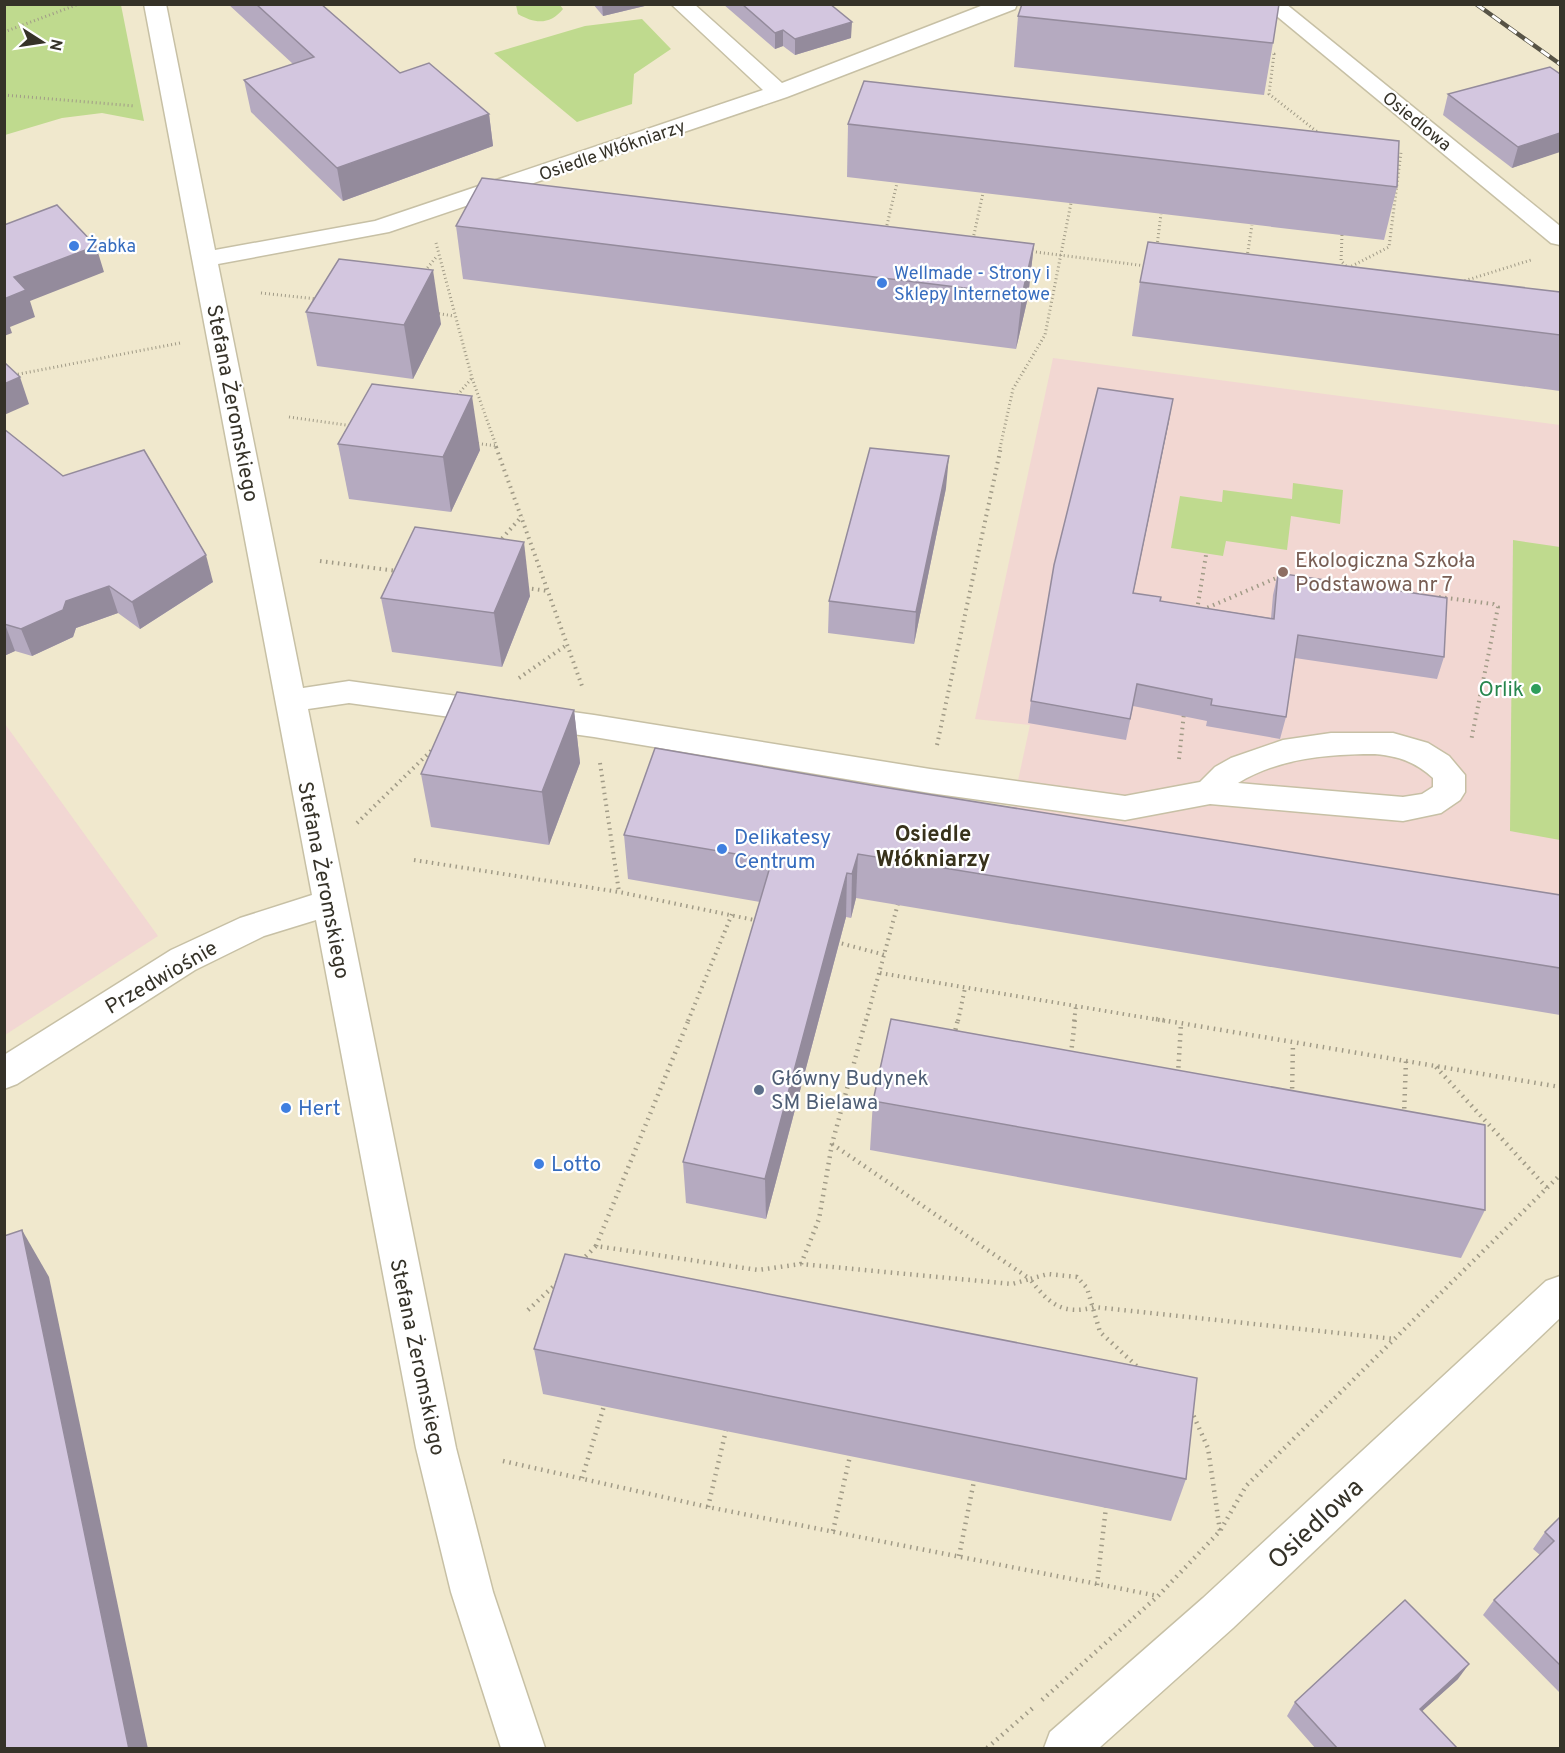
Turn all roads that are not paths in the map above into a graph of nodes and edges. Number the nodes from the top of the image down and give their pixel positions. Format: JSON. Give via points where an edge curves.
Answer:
{"nodes":[{"id":1,"x":155,"y":4,"type":"edge"},
{"id":2,"x":681,"y":4,"type":"edge"},
{"id":3,"x":1007,"y":4,"type":"edge"},
{"id":4,"x":1272,"y":4,"type":"edge"},
{"id":5,"x":779,"y":92,"type":"junction"},
{"id":6,"x":1560,"y":238,"type":"edge"},
{"id":7,"x":205,"y":259,"type":"junction"},
{"id":8,"x":289,"y":701,"type":"junction"},
{"id":9,"x":1210,"y":792,"type":"junction"},
{"id":10,"x":328,"y":903,"type":"junction"},
{"id":11,"x":4,"y":1074,"type":"edge"},
{"id":12,"x":1560,"y":1293,"type":"edge"},
{"id":13,"x":523,"y":1749,"type":"edge"},
{"id":14,"x":1066,"y":1749,"type":"edge"}],
"edges":[{"from":1,"to":7,"type":"street","name":"Stefana Żeromskiego"},
{"from":2,"to":5,"type":"street"},
{"from":3,"to":5,"type":"street","name":"Osiedle Włókniarzy"},
{"from":4,"to":6,"type":"street","name":"Osiedlowa"},
{"from":5,"to":7,"type":"street","name":"Osiedle Włókniarzy","via":[[380,227]]},
{"from":7,"to":8,"type":"street","name":"Stefana Żeromskiego"},
{"from":8,"to":9,"type":"street","via":[[349,692],[1125,808]]},
{"from":8,"to":10,"type":"street","name":"Stefana Żeromskiego"},
{"from":9,"to":9,"type":"street","via":[[1403,809],[1430,805],[1449,792],[1449,775],[1437,761],[1394,744],[1313,746],[1281,752],[1227,774]]},
{"from":10,"to":11,"type":"street","name":"Przedwiośnie","via":[[252,927],[183,960]]},
{"from":10,"to":13,"type":"street","name":"Stefana Żeromskiego","via":[[436,1448],[472,1592]]},
{"from":12,"to":14,"type":"street","name":"Osiedlowa","via":[[1218,1614]]}]}
